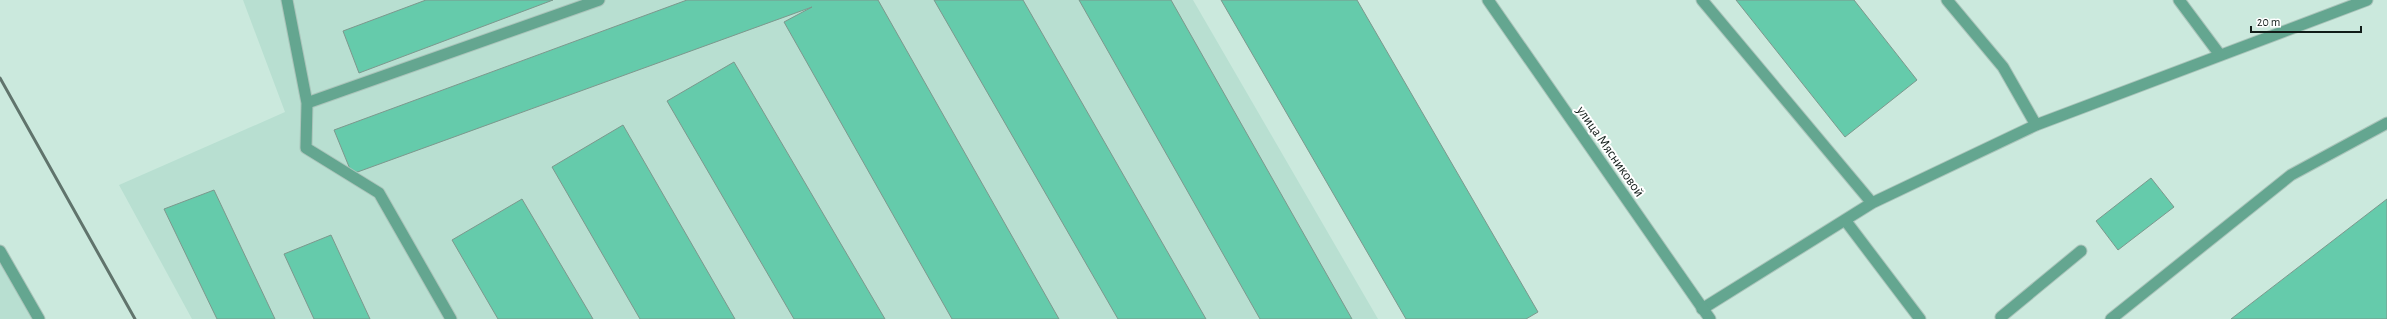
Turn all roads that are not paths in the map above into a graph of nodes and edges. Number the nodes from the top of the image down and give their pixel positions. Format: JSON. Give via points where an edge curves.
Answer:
{"nodes":[{"id":1,"x":287,"y":0,"type":"edge"},
{"id":2,"x":599,"y":0,"type":"edge"},
{"id":3,"x":1488,"y":0,"type":"edge"},
{"id":4,"x":1702,"y":0,"type":"edge"},
{"id":5,"x":1947,"y":0,"type":"edge"},
{"id":6,"x":2179,"y":0,"type":"edge"},
{"id":7,"x":2367,"y":0,"type":"edge"},
{"id":8,"x":2220,"y":55,"type":"junction"},
{"id":9,"x":307,"y":103,"type":"junction"},
{"id":10,"x":2387,"y":123,"type":"edge"},
{"id":11,"x":2036,"y":125,"type":"junction"},
{"id":12,"x":1872,"y":203,"type":"junction"},
{"id":13,"x":1845,"y":220,"type":"junction"},
{"id":14,"x":2081,"y":250,"type":"dead end"},
{"id":15,"x":0,"y":251,"type":"edge"},
{"id":16,"x":1702,"y":309,"type":"junction"},
{"id":17,"x":39,"y":319,"type":"edge"},
{"id":18,"x":451,"y":319,"type":"edge"},
{"id":19,"x":1710,"y":319,"type":"edge"},
{"id":20,"x":1920,"y":319,"type":"edge"},
{"id":21,"x":2002,"y":319,"type":"edge"},
{"id":22,"x":2111,"y":319,"type":"edge"}],
"edges":[{"from":1,"to":9,"type":"street"},
{"from":2,"to":9,"type":"street"},
{"from":3,"to":16,"type":"street","name":"улица Мясниковой"},
{"from":4,"to":12,"type":"street"},
{"from":5,"to":11,"type":"street","via":[[2003,67]]},
{"from":6,"to":8,"type":"street"},
{"from":7,"to":8,"type":"street"},
{"from":8,"to":11,"type":"street"},
{"from":9,"to":18,"type":"street","via":[[306,148],[379,193]]},
{"from":10,"to":22,"type":"street","via":[[2291,175]]},
{"from":11,"to":12,"type":"street"},
{"from":12,"to":13,"type":"street"},
{"from":13,"to":16,"type":"street"},
{"from":13,"to":20,"type":"street"},
{"from":14,"to":21,"type":"street","via":[[2001,317]]},
{"from":15,"to":17,"type":"street"},
{"from":16,"to":19,"type":"street","name":"улица Мясниковой"}]}
